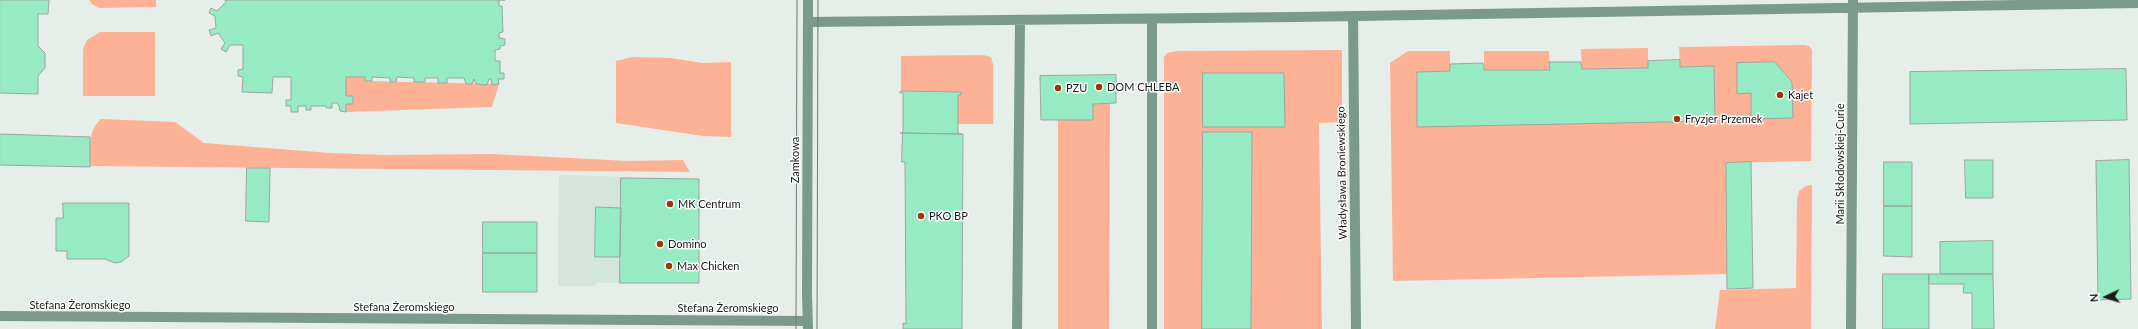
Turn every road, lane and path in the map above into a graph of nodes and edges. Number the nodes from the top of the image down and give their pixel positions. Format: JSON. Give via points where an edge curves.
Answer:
{"nodes":[{"id":1,"x":808,"y":0,"type":"edge"},
{"id":2,"x":2138,"y":3,"type":"edge"},
{"id":3,"x":1853,"y":4,"type":"edge"},
{"id":4,"x":1352,"y":16,"type":"junction"},
{"id":5,"x":1152,"y":19,"type":"junction"},
{"id":6,"x":1020,"y":20,"type":"junction"},
{"id":7,"x":808,"y":22,"type":"junction"},
{"id":8,"x":0,"y":316,"type":"edge"},
{"id":9,"x":807,"y":326,"type":"edge"},
{"id":10,"x":1017,"y":329,"type":"edge"},
{"id":11,"x":1152,"y":329,"type":"edge"},
{"id":12,"x":1356,"y":329,"type":"edge"},
{"id":13,"x":1850,"y":329,"type":"edge"}],
"edges":[{"from":1,"to":7,"type":"street","name":"Zamkowa"},
{"from":2,"to":3,"type":"street"},
{"from":3,"to":4,"type":"street"},
{"from":3,"to":13,"type":"street","name":"Marii Skłodowskiej-Curie"},
{"from":4,"to":5,"type":"street"},
{"from":4,"to":12,"type":"street","name":"Władysława Broniewskiego"},
{"from":5,"to":6,"type":"street"},
{"from":5,"to":11,"type":"street"},
{"from":6,"to":7,"type":"street"},
{"from":6,"to":10,"type":"street"},
{"from":7,"to":9,"type":"street","name":"Zamkowa"},
{"from":8,"to":9,"type":"street","name":"Stefana Żeromskiego"}]}
